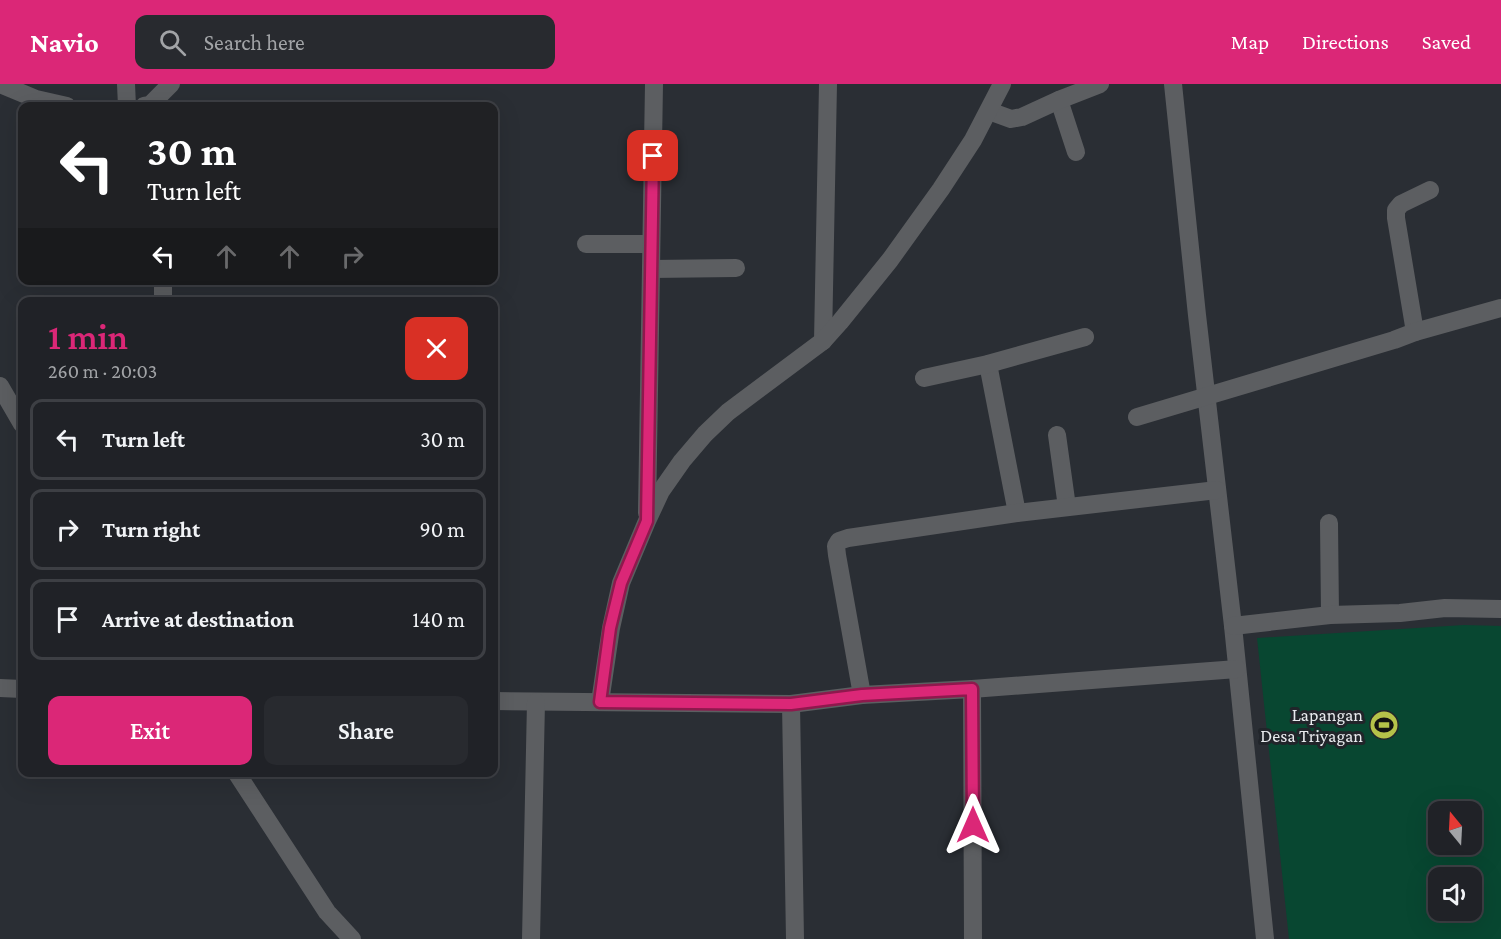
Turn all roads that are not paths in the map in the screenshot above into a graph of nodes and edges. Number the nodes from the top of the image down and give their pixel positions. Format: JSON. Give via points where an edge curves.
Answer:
{"nodes":[{"id":1,"x":0,"y":84,"type":"edge"},
{"id":2,"x":126,"y":84,"type":"edge"},
{"id":3,"x":171,"y":84,"type":"edge"},
{"id":4,"x":654,"y":84,"type":"edge"},
{"id":5,"x":828,"y":84,"type":"edge"},
{"id":6,"x":1002,"y":84,"type":"edge"},
{"id":7,"x":1100,"y":84,"type":"edge"},
{"id":8,"x":1173,"y":84,"type":"edge"},
{"id":9,"x":1059,"y":100,"type":"junction"},
{"id":10,"x":49,"y":102,"type":"edge"},
{"id":11,"x":127,"y":102,"type":"edge"},
{"id":12,"x":153,"y":102,"type":"edge"},
{"id":13,"x":171,"y":102,"type":"edge"},
{"id":14,"x":989,"y":111,"type":"junction"},
{"id":15,"x":1076,"y":152,"type":"dead end"},
{"id":16,"x":1430,"y":190,"type":"dead end"},
{"id":17,"x":586,"y":244,"type":"dead end"},
{"id":18,"x":651,"y":244,"type":"junction"},
{"id":19,"x":736,"y":268,"type":"dead end"},
{"id":20,"x":651,"y":269,"type":"junction"},
{"id":21,"x":1501,"y":308,"type":"edge"},
{"id":22,"x":1415,"y":332,"type":"junction"},
{"id":23,"x":1085,"y":337,"type":"dead end"},
{"id":24,"x":823,"y":341,"type":"junction"},
{"id":25,"x":988,"y":364,"type":"junction"},
{"id":26,"x":924,"y":378,"type":"dead end"},
{"id":27,"x":0,"y":386,"type":"edge"},
{"id":28,"x":1206,"y":397,"type":"junction"},
{"id":29,"x":18,"y":417,"type":"edge"},
{"id":30,"x":1137,"y":417,"type":"dead end"},
{"id":31,"x":1057,"y":435,"type":"dead end"},
{"id":32,"x":1217,"y":490,"type":"junction"},
{"id":33,"x":1067,"y":507,"type":"junction"},
{"id":34,"x":1017,"y":513,"type":"junction"},
{"id":35,"x":647,"y":521,"type":"junction"},
{"id":36,"x":1329,"y":523,"type":"dead end"},
{"id":37,"x":1501,"y":609,"type":"edge"},
{"id":38,"x":1330,"y":615,"type":"junction"},
{"id":39,"x":1233,"y":626,"type":"junction"},
{"id":40,"x":1237,"y":669,"type":"junction"},
{"id":41,"x":0,"y":688,"type":"edge"},
{"id":42,"x":18,"y":689,"type":"edge"},
{"id":43,"x":972,"y":689,"type":"junction"},
{"id":44,"x":862,"y":695,"type":"junction"},
{"id":45,"x":498,"y":701,"type":"edge"},
{"id":46,"x":536,"y":702,"type":"junction"},
{"id":47,"x":600,"y":702,"type":"junction"},
{"id":48,"x":791,"y":704,"type":"junction"},
{"id":49,"x":239,"y":777,"type":"edge"},
{"id":50,"x":352,"y":939,"type":"edge"},
{"id":51,"x":531,"y":939,"type":"edge"},
{"id":52,"x":795,"y":939,"type":"edge"},
{"id":53,"x":973,"y":939,"type":"edge"},
{"id":54,"x":1265,"y":939,"type":"edge"}],
"edges":[{"from":1,"to":10,"type":"street"},
{"from":2,"to":11,"type":"street"},
{"from":3,"to":12,"type":"street"},
{"from":3,"to":13,"type":"street"},
{"from":4,"to":18,"type":"street"},
{"from":5,"to":24,"type":"street"},
{"from":6,"to":14,"type":"street"},
{"from":7,"to":9,"type":"street"},
{"from":8,"to":28,"type":"street"},
{"from":9,"to":14,"type":"street","via":[[1011,119]]},
{"from":9,"to":15,"type":"street"},
{"from":14,"to":24,"type":"street","via":[[890,260]]},
{"from":16,"to":22,"type":"street","via":[[1396,210]]},
{"from":17,"to":18,"type":"street"},
{"from":18,"to":20,"type":"street"},
{"from":19,"to":20,"type":"street"},
{"from":20,"to":35,"type":"street"},
{"from":21,"to":22,"type":"street"},
{"from":22,"to":28,"type":"street"},
{"from":23,"to":25,"type":"street"},
{"from":24,"to":35,"type":"street","via":[[728,412],[705,434],[661,491]]},
{"from":25,"to":26,"type":"street"},
{"from":25,"to":34,"type":"street"},
{"from":27,"to":29,"type":"street"},
{"from":28,"to":30,"type":"street"},
{"from":28,"to":32,"type":"street"},
{"from":31,"to":33,"type":"street"},
{"from":32,"to":33,"type":"street"},
{"from":32,"to":39,"type":"street"},
{"from":33,"to":34,"type":"street"},
{"from":34,"to":44,"type":"street","via":[[839,541],[837,555]]},
{"from":35,"to":47,"type":"street","via":[[621,583],[610,628]]},
{"from":36,"to":38,"type":"street"},
{"from":37,"to":38,"type":"street"},
{"from":38,"to":39,"type":"street"},
{"from":39,"to":40,"type":"street"},
{"from":40,"to":43,"type":"street"},
{"from":40,"to":54,"type":"street"},
{"from":41,"to":42,"type":"street"},
{"from":43,"to":44,"type":"street"},
{"from":43,"to":53,"type":"street"},
{"from":44,"to":48,"type":"street"},
{"from":45,"to":46,"type":"street"},
{"from":46,"to":47,"type":"street"},
{"from":46,"to":51,"type":"street"},
{"from":47,"to":48,"type":"street"},
{"from":48,"to":52,"type":"street"},
{"from":49,"to":50,"type":"street","via":[[327,912]]}]}
